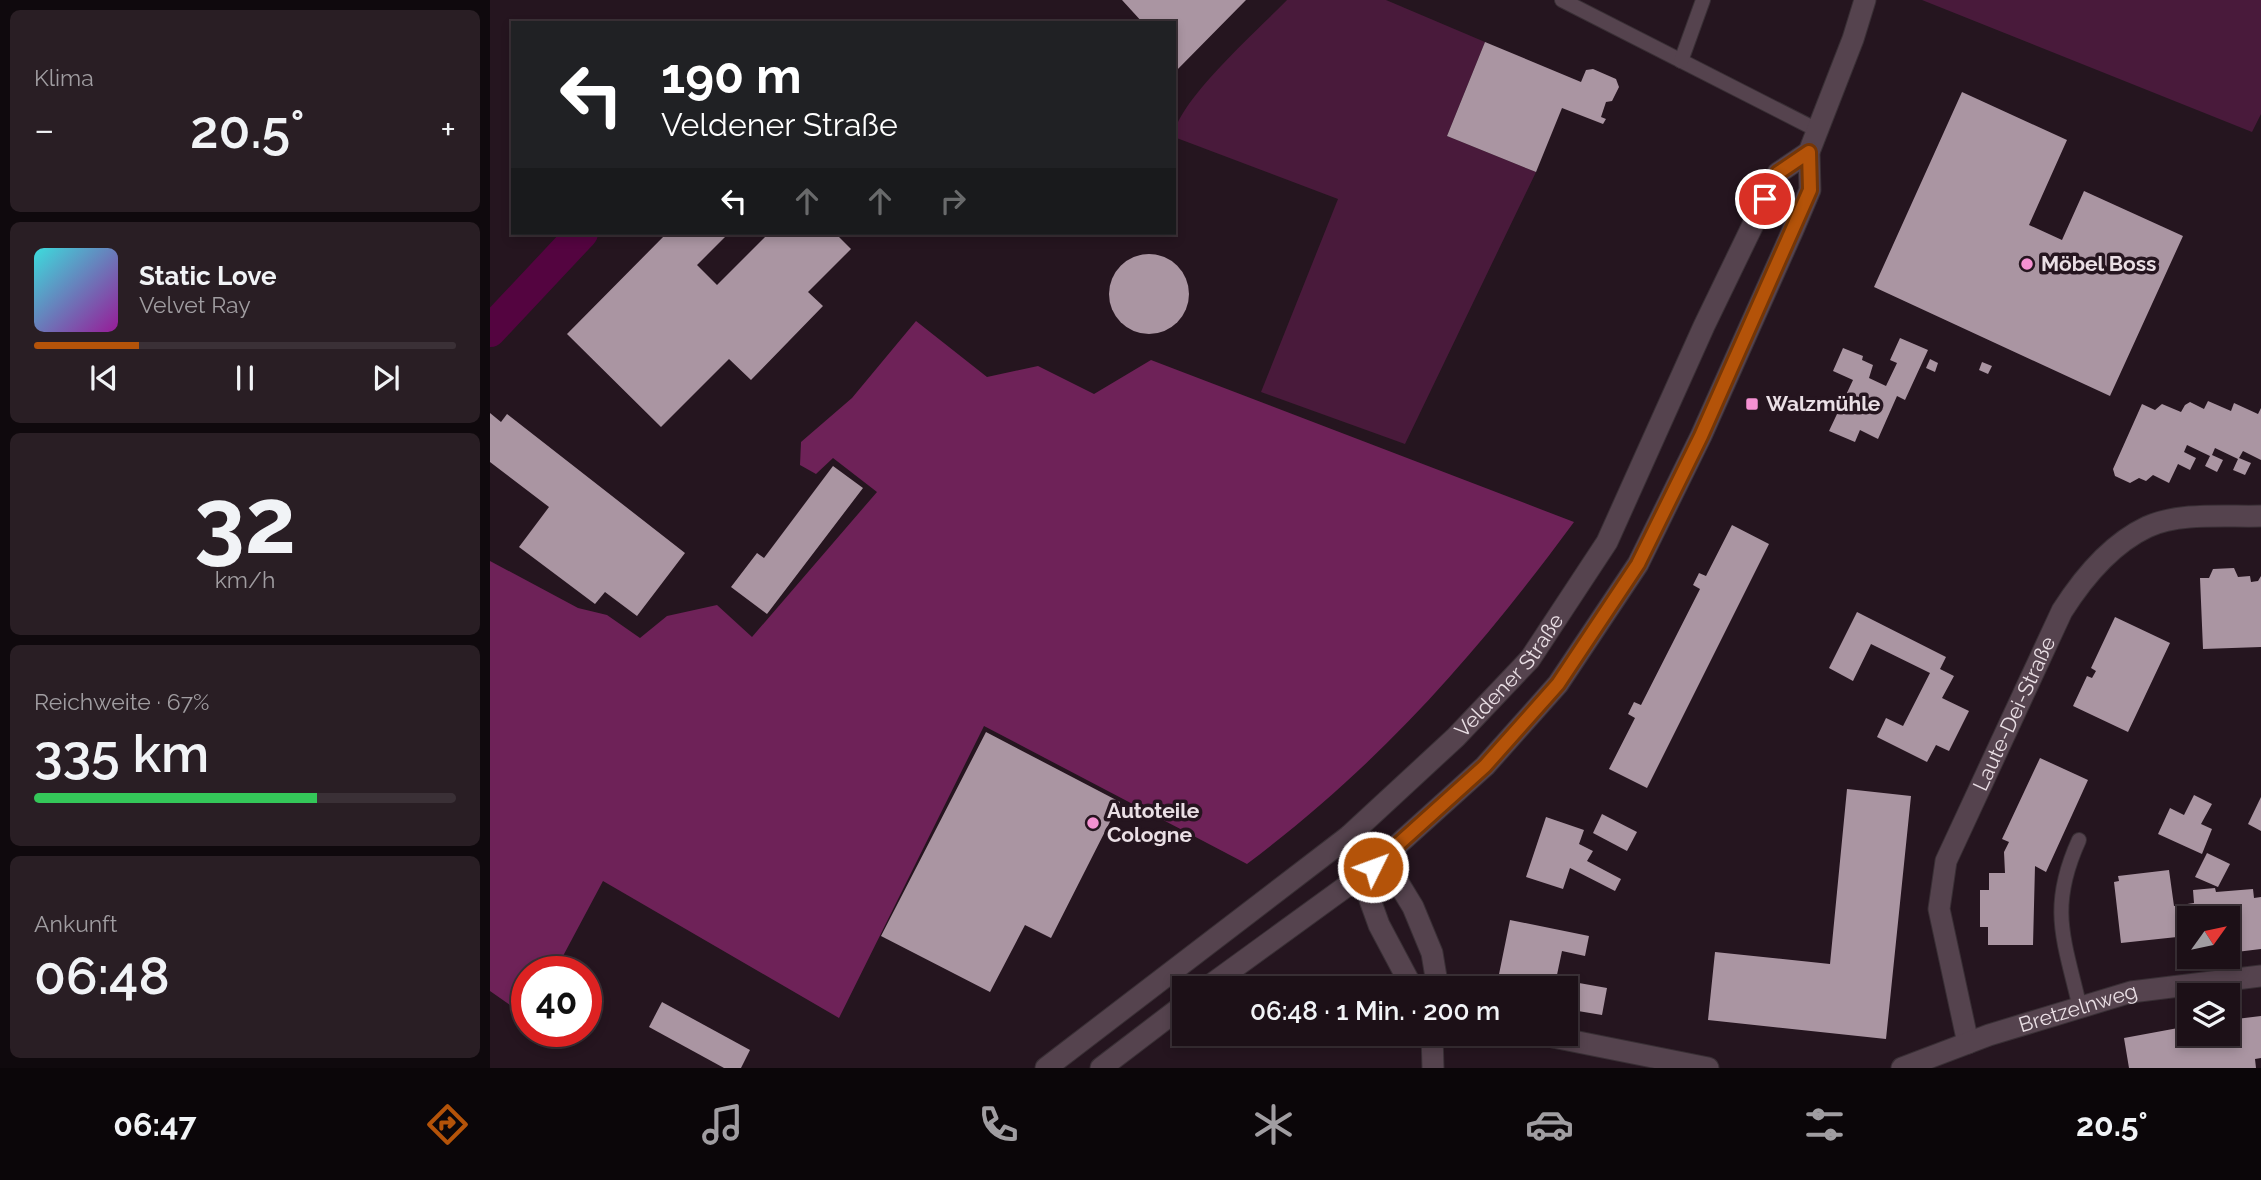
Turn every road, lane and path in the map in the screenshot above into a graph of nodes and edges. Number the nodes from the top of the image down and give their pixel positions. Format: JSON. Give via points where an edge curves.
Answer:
{"nodes":[{"id":1,"x":1562,"y":0,"type":"edge"},
{"id":2,"x":1703,"y":0,"type":"edge"},
{"id":3,"x":1865,"y":0,"type":"edge"},
{"id":4,"x":1681,"y":61,"type":"junction"},
{"id":5,"x":1819,"y":131,"type":"junction"},
{"id":6,"x":1809,"y":152,"type":"junction"},
{"id":7,"x":2261,"y":516,"type":"edge"},
{"id":8,"x":1349,"y":836,"type":"junction"},
{"id":9,"x":2079,"y":840,"type":"dead end"},
{"id":10,"x":1373,"y":867,"type":"junction"},
{"id":11,"x":1223,"y":976,"type":"edge"},
{"id":12,"x":1406,"y":976,"type":"edge"},
{"id":13,"x":1436,"y":976,"type":"edge"},
{"id":14,"x":2261,"y":976,"type":"edge"},
{"id":15,"x":2080,"y":1008,"type":"junction"},
{"id":16,"x":1172,"y":1014,"type":"edge"},
{"id":17,"x":1578,"y":1042,"type":"edge"},
{"id":18,"x":1968,"y":1043,"type":"junction"},
{"id":19,"x":1432,"y":1046,"type":"edge"},
{"id":20,"x":1046,"y":1068,"type":"edge"},
{"id":21,"x":1101,"y":1068,"type":"edge"},
{"id":22,"x":1433,"y":1068,"type":"edge"},
{"id":23,"x":1709,"y":1068,"type":"edge"},
{"id":24,"x":1902,"y":1068,"type":"edge"}],
"edges":[{"from":1,"to":4,"type":"lane"},
{"from":2,"to":4,"type":"lane"},
{"from":3,"to":5,"type":"street","name":"Veldener Straße"},
{"from":4,"to":5,"type":"lane"},
{"from":5,"to":6,"type":"street","name":"Veldener Straße"},
{"from":6,"to":8,"type":"street","name":"Veldener Straße","via":[[1778,173],[1607,542],[1530,659],[1456,737]]},
{"from":6,"to":10,"type":"street","name":"Veldener Straße","via":[[1810,190],[1701,436],[1638,564],[1558,684],[1485,766]]},
{"from":7,"to":18,"type":"street","name":"Laute-Dei-Straße","via":[[2179,519],[2148,526],[2113,550],[2080,582],[2062,611],[1946,861],[1939,909]]},
{"from":8,"to":10,"type":"street"},
{"from":8,"to":20,"type":"street","name":"Veldener Straße"},
{"from":9,"to":15,"type":"lane","via":[[2060,897]]},
{"from":10,"to":11,"type":"street","name":"Veldener Straße"},
{"from":10,"to":12,"type":"street","via":[[1370,901]]},
{"from":10,"to":13,"type":"street","via":[[1399,884],[1413,908],[1433,953]]},
{"from":14,"to":15,"type":"street","name":"Bretzelnweg","via":[[2131,992]]},
{"from":15,"to":18,"type":"street","name":"Bretzelnweg"},
{"from":16,"to":21,"type":"street"},
{"from":17,"to":23,"type":"street"},
{"from":18,"to":24,"type":"street","name":"Bretzelnweg"},
{"from":19,"to":22,"type":"street"}]}
